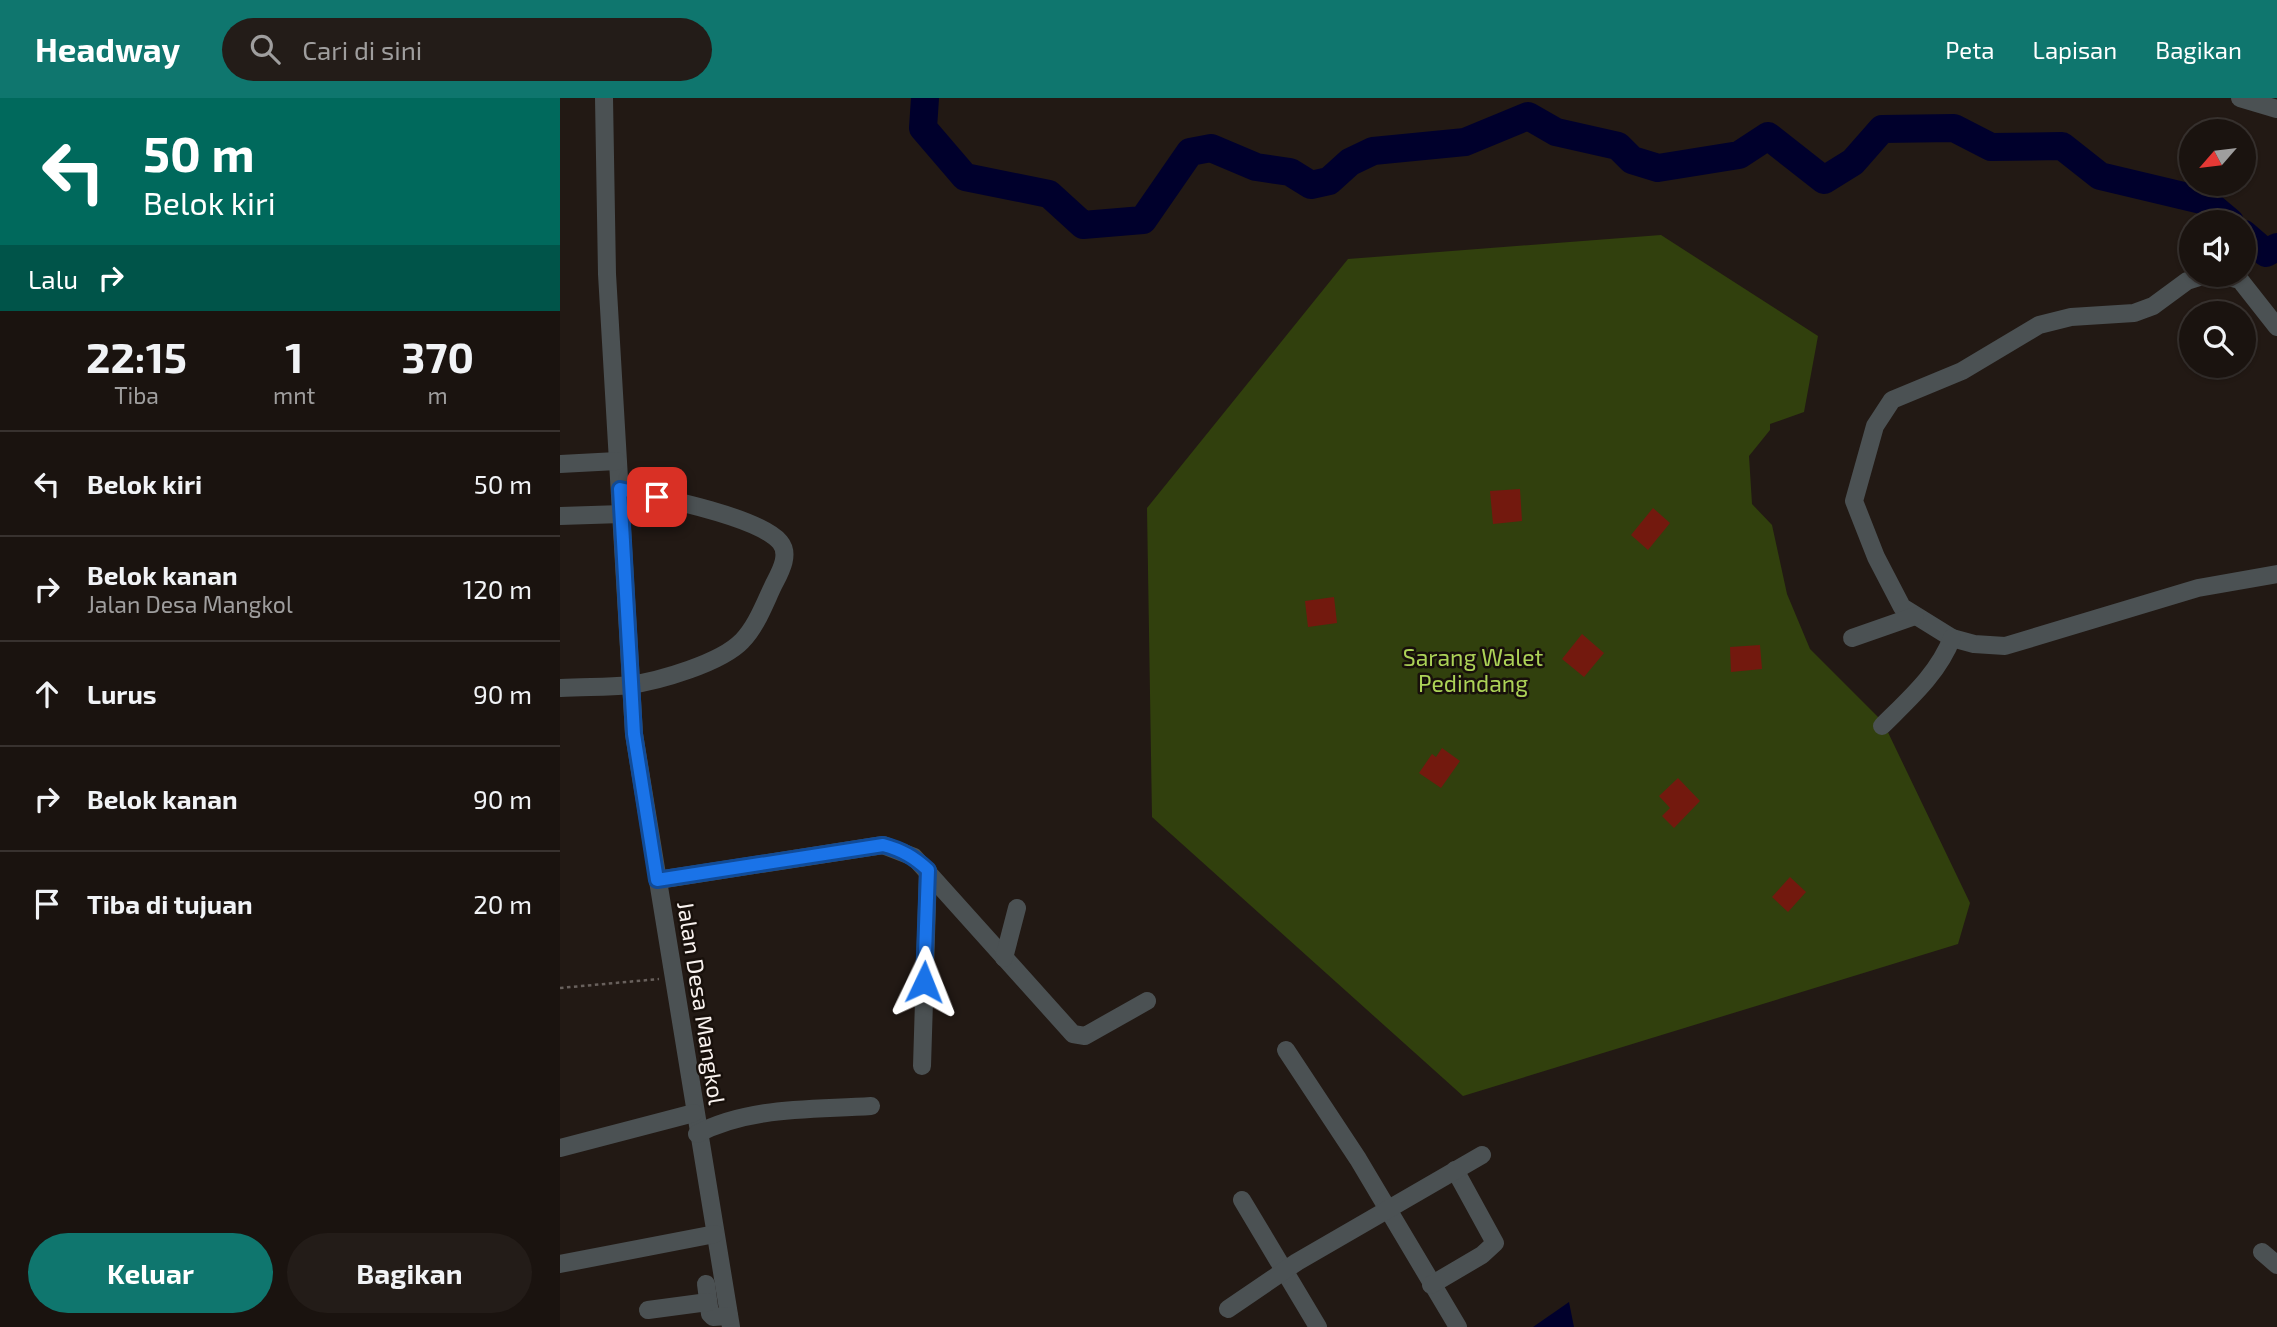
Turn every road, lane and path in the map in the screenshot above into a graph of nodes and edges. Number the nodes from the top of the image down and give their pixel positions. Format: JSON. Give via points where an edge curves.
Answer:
{"nodes":[{"id":1,"x":604,"y":98,"type":"edge"},
{"id":2,"x":2240,"y":98,"type":"edge"},
{"id":3,"x":2277,"y":108,"type":"edge"},
{"id":4,"x":2179,"y":287,"type":"edge"},
{"id":5,"x":2246,"y":287,"type":"edge"},
{"id":6,"x":2277,"y":327,"type":"edge"},
{"id":7,"x":617,"y":461,"type":"junction"},
{"id":8,"x":560,"y":464,"type":"edge"},
{"id":9,"x":620,"y":489,"type":"junction"},
{"id":10,"x":622,"y":514,"type":"junction"},
{"id":11,"x":560,"y":516,"type":"edge"},
{"id":12,"x":2277,"y":574,"type":"edge"},
{"id":13,"x":1915,"y":616,"type":"junction"},
{"id":14,"x":1852,"y":638,"type":"dead end"},
{"id":15,"x":1952,"y":638,"type":"junction"},
{"id":16,"x":632,"y":685,"type":"junction"},
{"id":17,"x":560,"y":688,"type":"edge"},
{"id":18,"x":1882,"y":726,"type":"dead end"},
{"id":19,"x":928,"y":870,"type":"junction"},
{"id":20,"x":657,"y":880,"type":"junction"},
{"id":21,"x":1017,"y":908,"type":"dead end"},
{"id":22,"x":1004,"y":958,"type":"junction"},
{"id":23,"x":673,"y":978,"type":"junction"},
{"id":24,"x":560,"y":988,"type":"edge"},
{"id":25,"x":1147,"y":1001,"type":"dead end"},
{"id":26,"x":1286,"y":1051,"type":"dead end"},
{"id":27,"x":922,"y":1066,"type":"dead end"},
{"id":28,"x":872,"y":1106,"type":"dead end"},
{"id":29,"x":694,"y":1113,"type":"junction"},
{"id":30,"x":697,"y":1134,"type":"junction"},
{"id":31,"x":560,"y":1147,"type":"edge"},
{"id":32,"x":1482,"y":1155,"type":"dead end"},
{"id":33,"x":1455,"y":1170,"type":"junction"},
{"id":34,"x":1242,"y":1200,"type":"dead end"},
{"id":35,"x":1389,"y":1210,"type":"junction"},
{"id":36,"x":715,"y":1234,"type":"junction"},
{"id":37,"x":2262,"y":1252,"type":"dead end"},
{"id":38,"x":560,"y":1264,"type":"edge"},
{"id":39,"x":2277,"y":1265,"type":"edge"},
{"id":40,"x":1283,"y":1271,"type":"junction"},
{"id":41,"x":1431,"y":1285,"type":"junction"},
{"id":42,"x":1228,"y":1309,"type":"dead end"},
{"id":43,"x":648,"y":1310,"type":"dead end"},
{"id":44,"x":730,"y":1322,"type":"edge"},
{"id":45,"x":1318,"y":1327,"type":"edge"},
{"id":46,"x":1458,"y":1327,"type":"edge"}],
"edges":[{"from":1,"to":7,"type":"street","name":"Jalan Desa Mangkol"},
{"from":2,"to":3,"type":"street"},
{"from":4,"to":13,"type":"street","via":[[2134,313],[2048,321],[1962,371],[1892,400],[1875,426],[1854,501],[1886,580],[1902,607]]},
{"from":5,"to":6,"type":"street"},
{"from":7,"to":8,"type":"street"},
{"from":7,"to":9,"type":"street","name":"Jalan Desa Mangkol"},
{"from":9,"to":10,"type":"street","name":"Jalan Desa Mangkol"},
{"from":9,"to":16,"type":"street","via":[[719,512],[781,542],[785,554],[754,625],[732,650]]},
{"from":10,"to":11,"type":"street"},
{"from":10,"to":16,"type":"street","name":"Jalan Desa Mangkol"},
{"from":12,"to":15,"type":"street","via":[[2198,589],[2005,646]]},
{"from":13,"to":14,"type":"street"},
{"from":13,"to":15,"type":"street"},
{"from":15,"to":18,"type":"street","via":[[1925,682]]},
{"from":16,"to":17,"type":"street"},
{"from":16,"to":20,"type":"street","name":"Jalan Desa Mangkol","via":[[634,734]]},
{"from":19,"to":20,"type":"street","via":[[914,857],[883,845]]},
{"from":19,"to":22,"type":"street"},
{"from":19,"to":27,"type":"street"},
{"from":20,"to":23,"type":"street","name":"Jalan Desa Mangkol"},
{"from":21,"to":22,"type":"street"},
{"from":22,"to":25,"type":"street","via":[[1079,1036]]},
{"from":23,"to":24,"type":"path"},
{"from":23,"to":29,"type":"street","name":"Jalan Desa Mangkol"},
{"from":26,"to":35,"type":"street"},
{"from":28,"to":30,"type":"street","via":[[733,1118]]},
{"from":29,"to":30,"type":"street","name":"Jalan Desa Mangkol"},
{"from":29,"to":31,"type":"street"},
{"from":30,"to":36,"type":"street","name":"Jalan Desa Mangkol"},
{"from":32,"to":33,"type":"street"},
{"from":33,"to":35,"type":"street"},
{"from":33,"to":41,"type":"street","via":[[1495,1243]]},
{"from":34,"to":40,"type":"street"},
{"from":35,"to":40,"type":"street"},
{"from":35,"to":41,"type":"street"},
{"from":36,"to":38,"type":"street"},
{"from":36,"to":44,"type":"street","name":"Jalan Desa Mangkol"},
{"from":37,"to":39,"type":"street"},
{"from":40,"to":42,"type":"street"},
{"from":40,"to":45,"type":"street"},
{"from":41,"to":46,"type":"street"},
{"from":43,"to":44,"type":"street","via":[[707,1293],[713,1317]]}]}
